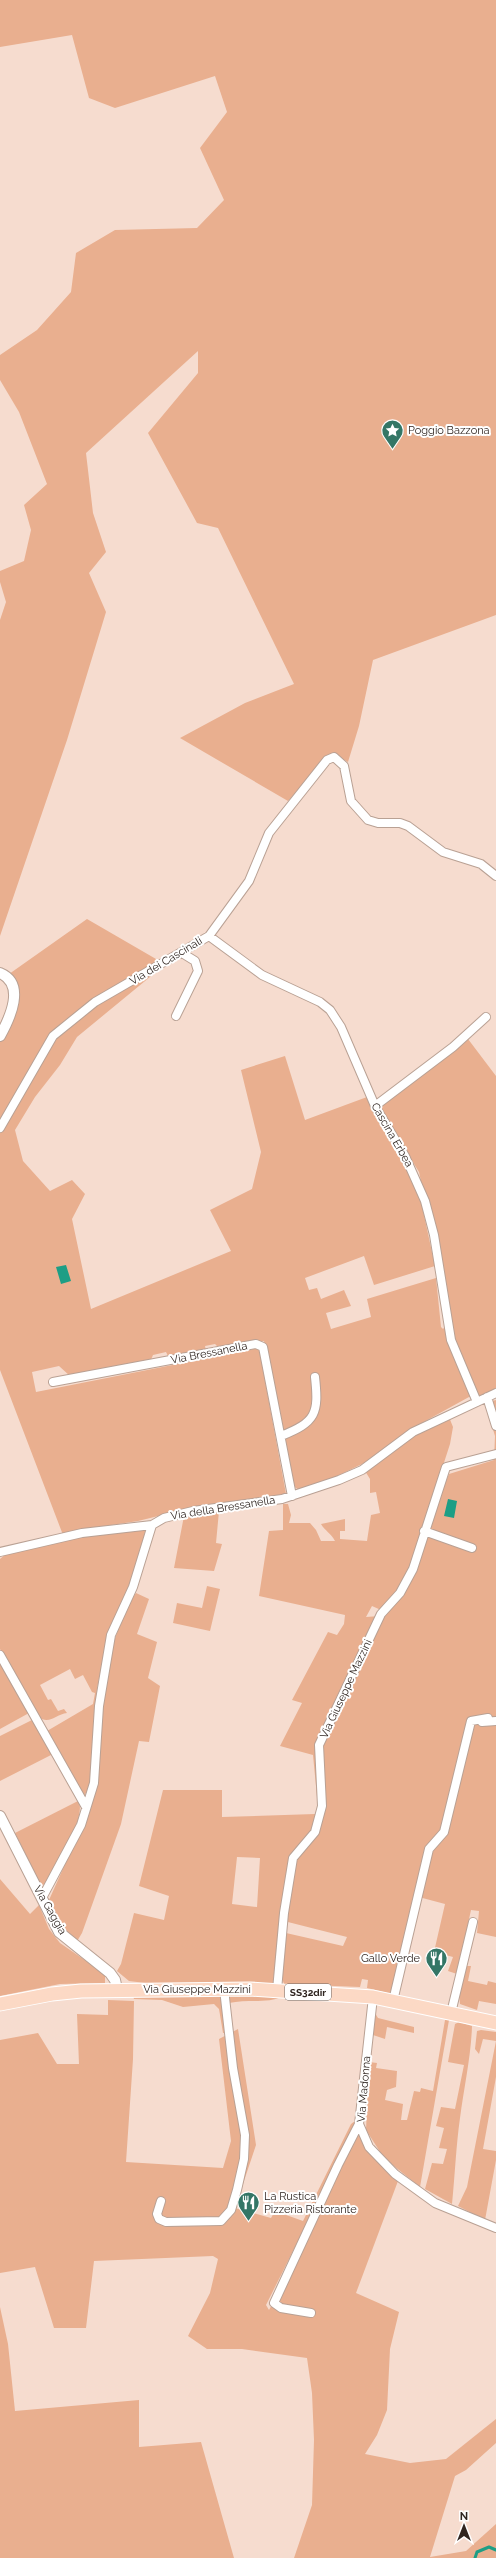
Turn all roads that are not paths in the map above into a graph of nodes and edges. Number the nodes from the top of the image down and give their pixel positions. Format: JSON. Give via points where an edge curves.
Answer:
{"nodes":[{"id":1,"x":496,"y":876,"type":"edge"},
{"id":2,"x":209,"y":936,"type":"junction"},
{"id":3,"x":182,"y":953,"type":"junction"},
{"id":4,"x":0,"y":973,"type":"edge"},
{"id":5,"x":176,"y":1016,"type":"dead end"},
{"id":6,"x":486,"y":1017,"type":"dead end"},
{"id":7,"x":0,"y":1036,"type":"edge"},
{"id":8,"x":375,"y":1106,"type":"junction"},
{"id":9,"x":0,"y":1128,"type":"edge"},
{"id":10,"x":315,"y":1377,"type":"dead end"},
{"id":11,"x":53,"y":1382,"type":"dead end"},
{"id":12,"x":496,"y":1393,"type":"edge"},
{"id":13,"x":487,"y":1397,"type":"junction"},
{"id":14,"x":477,"y":1402,"type":"junction"},
{"id":15,"x":496,"y":1426,"type":"edge"},
{"id":16,"x":281,"y":1436,"type":"junction"},
{"id":17,"x":496,"y":1454,"type":"edge"},
{"id":18,"x":292,"y":1496,"type":"junction"},
{"id":19,"x":152,"y":1525,"type":"junction"},
{"id":20,"x":424,"y":1530,"type":"junction"},
{"id":21,"x":472,"y":1548,"type":"dead end"},
{"id":22,"x":0,"y":1552,"type":"edge"},
{"id":23,"x":0,"y":1655,"type":"edge"},
{"id":24,"x":492,"y":1720,"type":"edge"},
{"id":25,"x":86,"y":1807,"type":"junction"},
{"id":26,"x":0,"y":1816,"type":"edge"},
{"id":27,"x":42,"y":1898,"type":"junction"},
{"id":28,"x":473,"y":1922,"type":"dead end"},
{"id":29,"x":117,"y":1989,"type":"junction"},
{"id":30,"x":224,"y":1989,"type":"junction"},
{"id":31,"x":277,"y":1990,"type":"junction"},
{"id":32,"x":373,"y":1997,"type":"junction"},
{"id":33,"x":393,"y":2001,"type":"junction"},
{"id":34,"x":0,"y":2004,"type":"edge"},
{"id":35,"x":451,"y":2013,"type":"junction"},
{"id":36,"x":496,"y":2022,"type":"edge"},
{"id":37,"x":359,"y":2124,"type":"junction"},
{"id":38,"x":161,"y":2201,"type":"dead end"},
{"id":39,"x":496,"y":2228,"type":"edge"},
{"id":40,"x":311,"y":2313,"type":"dead end"}],
"edges":[{"from":1,"to":2,"type":"street","name":"Via dei Cascinali","via":[[481,864],[443,852],[408,826],[400,823],[378,824],[368,820],[351,801],[344,766],[334,757],[327,760],[269,833],[249,881]]},
{"from":2,"to":3,"type":"street","name":"Via dei Cascinali"},
{"from":2,"to":8,"type":"street","name":"Cascina Erbea","via":[[262,975],[283,986],[312,996],[330,1010],[347,1039]]},
{"from":3,"to":5,"type":"street","via":[[195,961],[198,971]]},
{"from":3,"to":9,"type":"street","name":"Via dei Cascinali","via":[[95,1002],[53,1036]]},
{"from":4,"to":7,"type":"street","via":[[10,981],[14,996],[12,1009]]},
{"from":6,"to":8,"type":"street","via":[[453,1047]]},
{"from":8,"to":14,"type":"street","name":"Cascina Erbea","via":[[405,1156],[425,1201],[434,1235],[451,1340]]},
{"from":10,"to":16,"type":"street","via":[[317,1399],[312,1417],[303,1427]]},
{"from":11,"to":16,"type":"street","name":"Via Bressanella","via":[[256,1344],[263,1347]]},
{"from":12,"to":13,"type":"street","name":"Via della Bressanella"},
{"from":13,"to":14,"type":"street","name":"Via della Bressanella"},
{"from":13,"to":15,"type":"street"},
{"from":14,"to":18,"type":"street","name":"Via della Bressanella","via":[[413,1432],[362,1470]]},
{"from":16,"to":18,"type":"street","name":"Via Bressanella"},
{"from":17,"to":20,"type":"street","name":"Via Giuseppe Mazzini","via":[[446,1468]]},
{"from":18,"to":19,"type":"street","name":"Via della Bressanella","via":[[193,1511],[164,1518]]},
{"from":19,"to":22,"type":"street","name":"Via della Bressanella","via":[[82,1533]]},
{"from":19,"to":25,"type":"street","via":[[133,1587],[111,1634],[99,1706],[94,1783]]},
{"from":20,"to":21,"type":"street"},
{"from":20,"to":31,"type":"street","name":"Via Giuseppe Mazzini","via":[[413,1569],[400,1593],[381,1614],[319,1745],[322,1806],[315,1832],[293,1858]]},
{"from":23,"to":25,"type":"street"},
{"from":24,"to":33,"type":"street","via":[[471,1721],[444,1832],[428,1849]]},
{"from":25,"to":27,"type":"street","via":[[81,1825]]},
{"from":26,"to":27,"type":"street","name":"Via Gaggia"},
{"from":27,"to":29,"type":"street","name":"Via Gaggia","via":[[59,1932],[110,1972]]},
{"from":28,"to":35,"type":"street"},
{"from":29,"to":30,"type":"main road","name":"Via Giuseppe Mazzini","number":"SS32dir"},
{"from":29,"to":34,"type":"main road","number":"SS32dir","via":[[52,1994]]},
{"from":30,"to":31,"type":"main road","name":"Via Giuseppe Mazzini","number":"SS32dir"},
{"from":30,"to":38,"type":"street","via":[[245,2135],[244,2159],[237,2190],[231,2210],[221,2221],[166,2222],[159,2219],[157,2214]]},
{"from":31,"to":32,"type":"main road","name":"Via Giuseppe Mazzini","number":"SS32dir"},
{"from":32,"to":33,"type":"main road","name":"Via Giuseppe Mazzini","number":"SS32dir"},
{"from":32,"to":37,"type":"street","name":"Via Madonna"},
{"from":33,"to":35,"type":"main road","name":"Via Giuseppe Mazzini","number":"SS32dir"},
{"from":35,"to":36,"type":"main road","name":"Via Giuseppe Mazzini","number":"SS32dir"},
{"from":37,"to":39,"type":"street","name":"Via Madonna","via":[[369,2147],[395,2174],[435,2203]]},
{"from":37,"to":40,"type":"street","via":[[274,2303],[281,2308]]}]}
